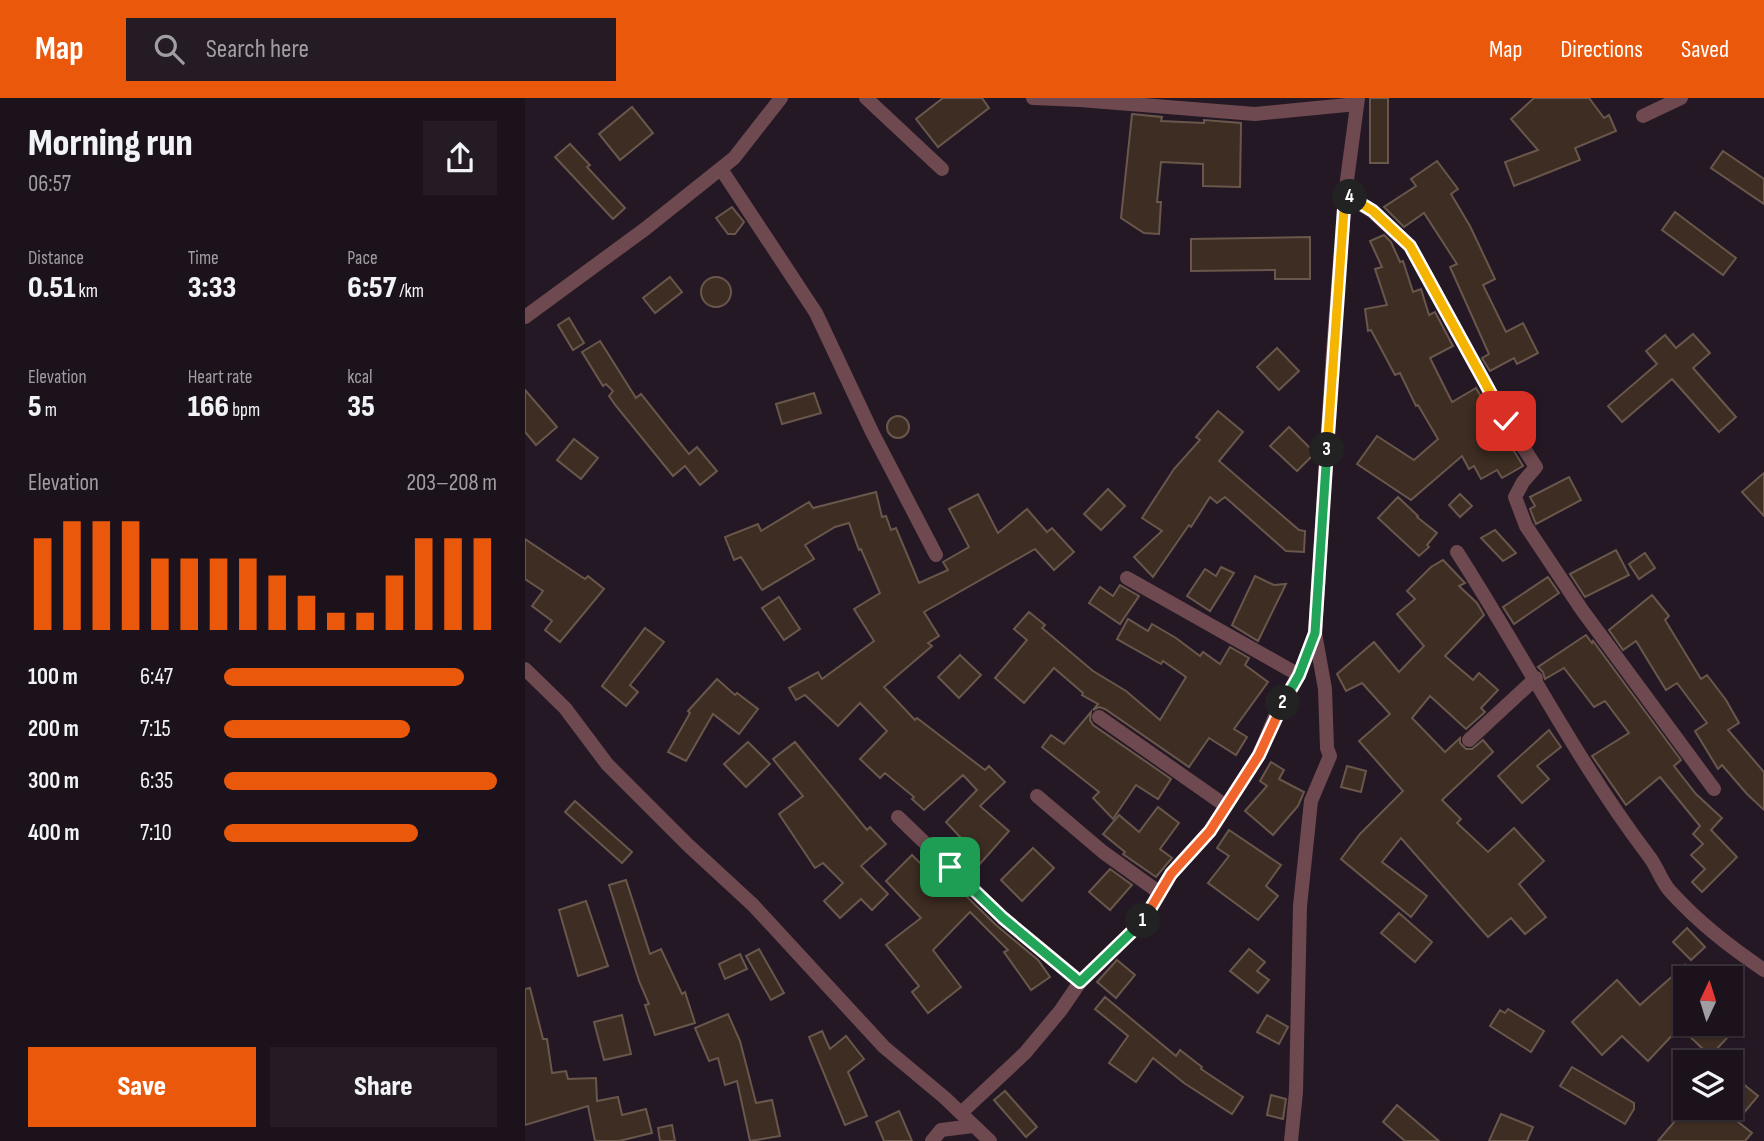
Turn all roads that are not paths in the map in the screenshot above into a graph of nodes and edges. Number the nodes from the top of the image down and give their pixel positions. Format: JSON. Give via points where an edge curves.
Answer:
{"nodes":[{"id":1,"x":782,"y":98,"type":"edge"},
{"id":2,"x":866,"y":98,"type":"edge"},
{"id":3,"x":1033,"y":98,"type":"edge"},
{"id":4,"x":1681,"y":98,"type":"edge"},
{"id":5,"x":1357,"y":101,"type":"edge"},
{"id":6,"x":1643,"y":116,"type":"dead end"},
{"id":7,"x":721,"y":169,"type":"junction"},
{"id":8,"x":942,"y":169,"type":"dead end"},
{"id":9,"x":1345,"y":195,"type":"junction"},
{"id":10,"x":525,"y":317,"type":"edge"},
{"id":11,"x":1457,"y":552,"type":"dead end"},
{"id":12,"x":936,"y":555,"type":"dead end"},
{"id":13,"x":1127,"y":578,"type":"dead end"},
{"id":14,"x":1315,"y":633,"type":"junction"},
{"id":15,"x":525,"y":669,"type":"edge"},
{"id":16,"x":1299,"y":675,"type":"junction"},
{"id":17,"x":1535,"y":678,"type":"junction"},
{"id":18,"x":1099,"y":718,"type":"dead end"},
{"id":19,"x":1469,"y":740,"type":"dead end"},
{"id":20,"x":1714,"y":789,"type":"dead end"},
{"id":21,"x":1037,"y":796,"type":"dead end"},
{"id":22,"x":1226,"y":806,"type":"junction"},
{"id":23,"x":898,"y":817,"type":"dead end"},
{"id":24,"x":1160,"y":893,"type":"junction"},
{"id":25,"x":1764,"y":970,"type":"edge"},
{"id":26,"x":1080,"y":982,"type":"junction"},
{"id":27,"x":961,"y":1113,"type":"junction"},
{"id":28,"x":973,"y":1126,"type":"junction"},
{"id":29,"x":932,"y":1141,"type":"edge"},
{"id":30,"x":990,"y":1141,"type":"edge"},
{"id":31,"x":1291,"y":1141,"type":"edge"}],
"edges":[{"from":1,"to":7,"type":"street"},
{"from":2,"to":8,"type":"street"},
{"from":3,"to":5,"type":"street","via":[[1255,114]]},
{"from":4,"to":6,"type":"street"},
{"from":5,"to":9,"type":"street"},
{"from":7,"to":10,"type":"street"},
{"from":7,"to":12,"type":"street","via":[[816,313]]},
{"from":9,"to":14,"type":"street"},
{"from":9,"to":20,"type":"street","via":[[1373,211],[1410,246],[1536,467],[1515,497],[1526,526]]},
{"from":11,"to":17,"type":"street"},
{"from":13,"to":16,"type":"street"},
{"from":14,"to":16,"type":"street"},
{"from":14,"to":31,"type":"street","via":[[1330,756],[1311,801],[1300,906]]},
{"from":15,"to":27,"type":"street","via":[[565,708],[607,764],[753,905],[884,1046]]},
{"from":16,"to":22,"type":"street","via":[[1259,755]]},
{"from":17,"to":19,"type":"street"},
{"from":17,"to":25,"type":"street","via":[[1592,776],[1668,889],[1711,933]]},
{"from":18,"to":22,"type":"street"},
{"from":21,"to":24,"type":"street"},
{"from":22,"to":24,"type":"street"},
{"from":23,"to":26,"type":"street","via":[[1003,918]]},
{"from":24,"to":26,"type":"street","via":[[1144,920]]},
{"from":26,"to":27,"type":"street","via":[[1025,1053]]},
{"from":27,"to":28,"type":"street"},
{"from":28,"to":29,"type":"street","via":[[941,1130]]},
{"from":28,"to":30,"type":"street"}]}
